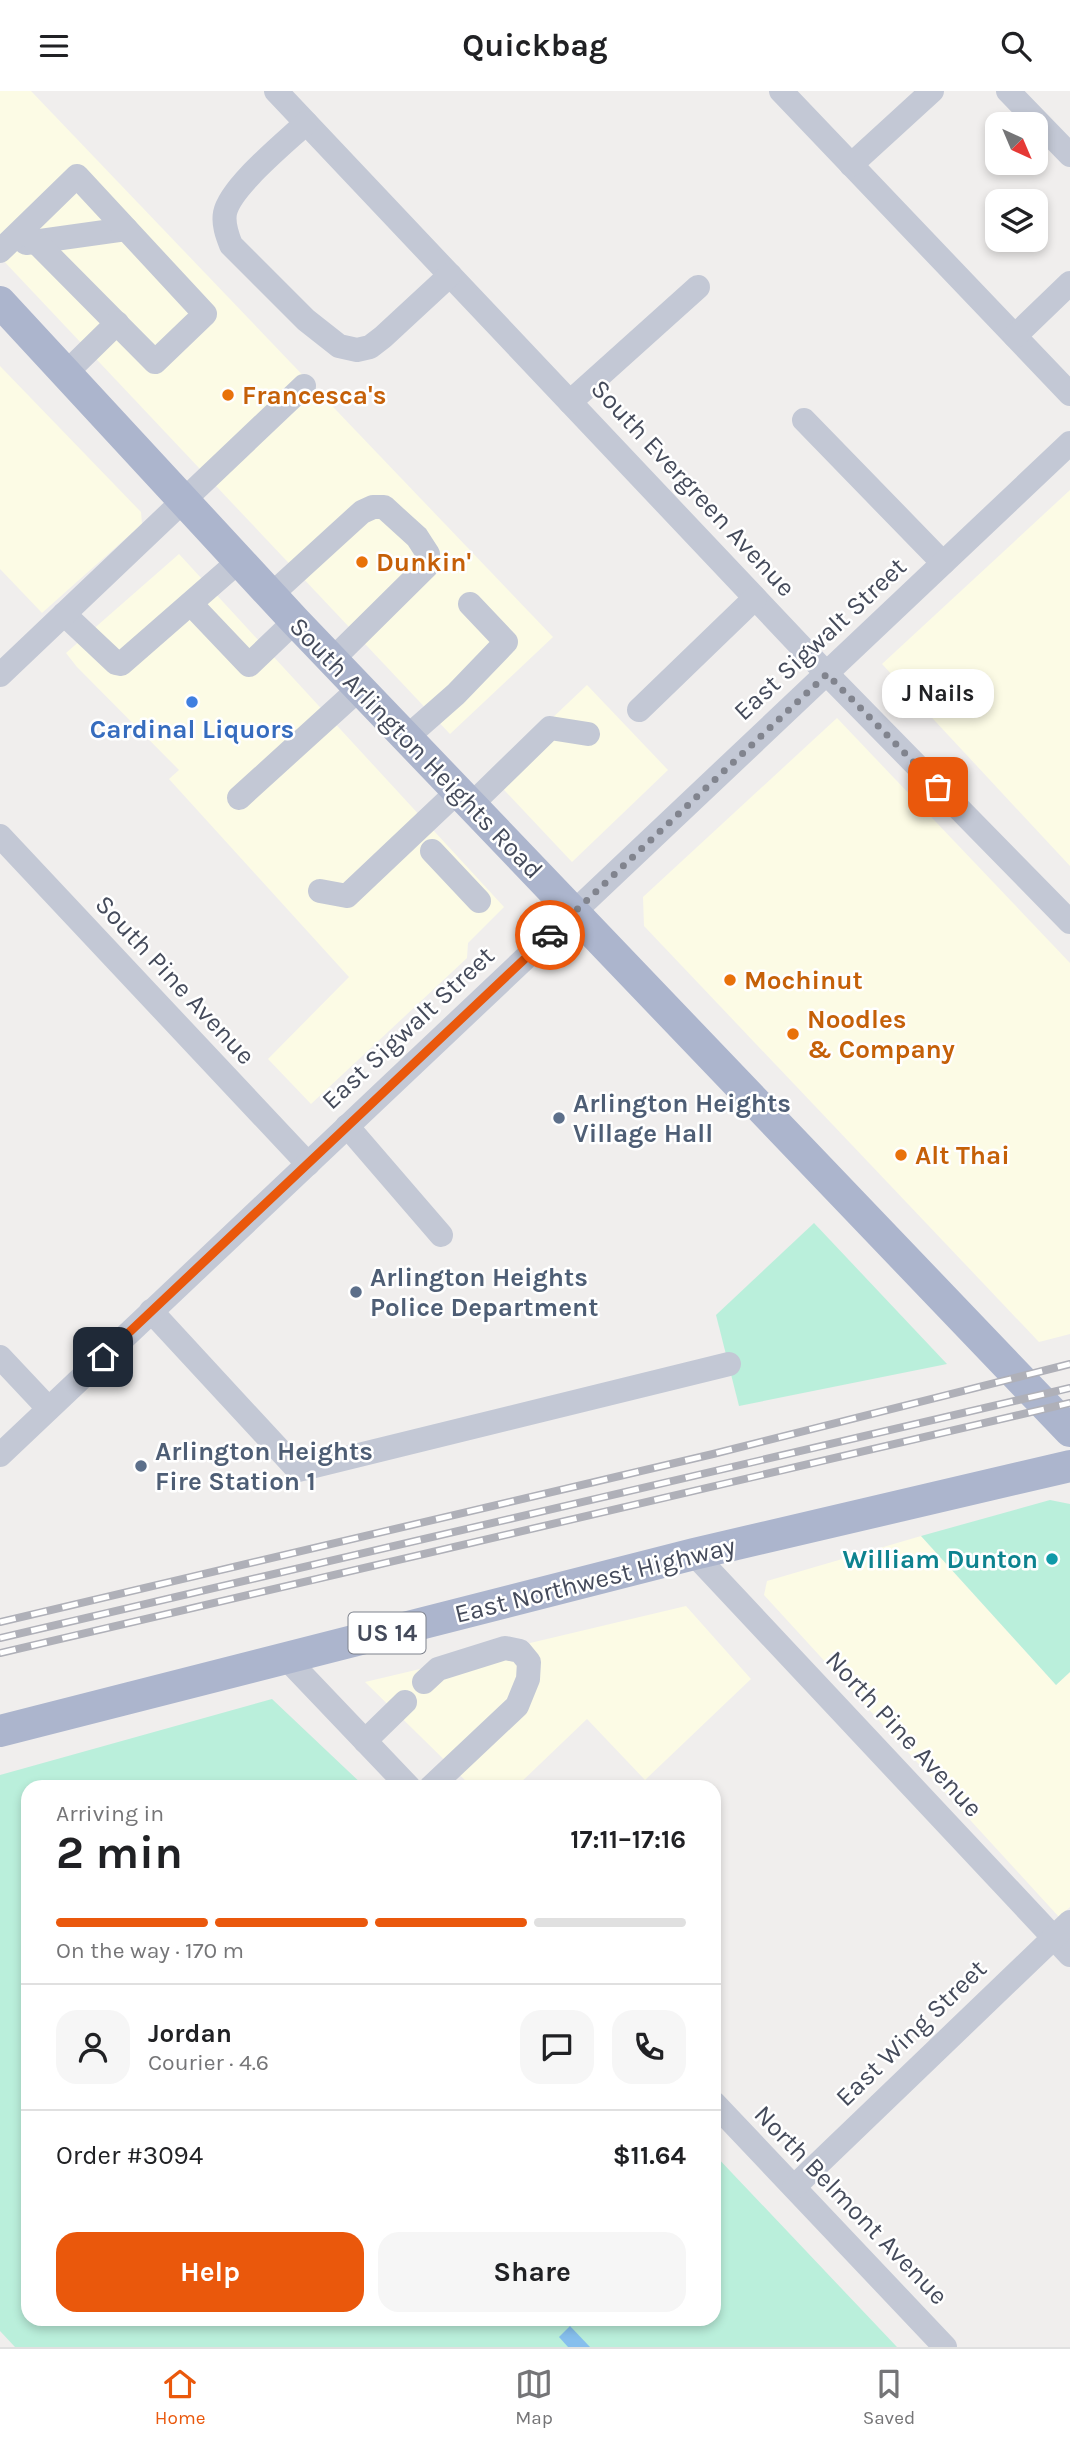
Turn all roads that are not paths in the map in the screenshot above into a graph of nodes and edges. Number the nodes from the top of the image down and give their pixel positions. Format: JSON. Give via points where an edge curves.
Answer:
{"nodes":[{"id":1,"x":276,"y":91,"type":"edge"},
{"id":2,"x":780,"y":91,"type":"edge"},
{"id":3,"x":932,"y":91,"type":"edge"},
{"id":4,"x":1008,"y":91,"type":"edge"},
{"id":5,"x":306,"y":123,"type":"junction"},
{"id":6,"x":1070,"y":155,"type":"edge"},
{"id":7,"x":851,"y":165,"type":"junction"},
{"id":8,"x":126,"y":229,"type":"junction"},
{"id":9,"x":36,"y":242,"type":"junction"},
{"id":10,"x":3,"y":248,"type":"edge"},
{"id":11,"x":450,"y":275,"type":"junction"},
{"id":12,"x":1070,"y":283,"type":"edge"},
{"id":13,"x":698,"y":287,"type":"dead end"},
{"id":14,"x":4,"y":315,"type":"edge"},
{"id":15,"x":117,"y":323,"type":"junction"},
{"id":16,"x":1015,"y":336,"type":"junction"},
{"id":17,"x":66,"y":373,"type":"junction"},
{"id":18,"x":304,"y":386,"type":"dead end"},
{"id":19,"x":1070,"y":394,"type":"edge"},
{"id":20,"x":570,"y":402,"type":"junction"},
{"id":21,"x":804,"y":420,"type":"dead end"},
{"id":22,"x":1070,"y":443,"type":"edge"},
{"id":23,"x":183,"y":500,"type":"junction"},
{"id":24,"x":239,"y":561,"type":"junction"},
{"id":25,"x":943,"y":563,"type":"junction"},
{"id":26,"x":271,"y":595,"type":"junction"},
{"id":27,"x":755,"y":598,"type":"junction"},
{"id":28,"x":191,"y":604,"type":"junction"},
{"id":29,"x":470,"y":604,"type":"dead end"},
{"id":30,"x":64,"y":614,"type":"junction"},
{"id":31,"x":295,"y":621,"type":"junction"},
{"id":32,"x":332,"y":660,"type":"junction"},
{"id":33,"x":827,"y":674,"type":"junction"},
{"id":34,"x":0,"y":675,"type":"edge"},
{"id":35,"x":360,"y":688,"type":"junction"},
{"id":36,"x":639,"y":710,"type":"dead end"},
{"id":37,"x":588,"y":734,"type":"dead end"},
{"id":38,"x":406,"y":737,"type":"junction"},
{"id":39,"x":239,"y":798,"type":"dead end"},
{"id":40,"x":464,"y":798,"type":"junction"},
{"id":41,"x":0,"y":836,"type":"edge"},
{"id":42,"x":432,"y":851,"type":"dead end"},
{"id":43,"x":320,"y":891,"type":"dead end"},
{"id":44,"x":479,"y":901,"type":"dead end"},
{"id":45,"x":573,"y":912,"type":"junction"},
{"id":46,"x":1070,"y":922,"type":"edge"},
{"id":47,"x":347,"y":1126,"type":"junction"},
{"id":48,"x":307,"y":1164,"type":"junction"},
{"id":49,"x":441,"y":1235,"type":"dead end"},
{"id":50,"x":151,"y":1311,"type":"junction"},
{"id":51,"x":0,"y":1357,"type":"edge"},
{"id":52,"x":729,"y":1364,"type":"dead end"},
{"id":53,"x":48,"y":1408,"type":"junction"},
{"id":54,"x":1070,"y":1431,"type":"edge"},
{"id":55,"x":0,"y":1455,"type":"edge"},
{"id":56,"x":1070,"y":1465,"type":"edge"},
{"id":57,"x":694,"y":1554,"type":"junction"},
{"id":58,"x":287,"y":1659,"type":"junction"},
{"id":59,"x":424,"y":1682,"type":"dead end"},
{"id":60,"x":404,"y":1702,"type":"dead end"},
{"id":61,"x":0,"y":1731,"type":"edge"},
{"id":62,"x":365,"y":1741,"type":"junction"},
{"id":63,"x":402,"y":1780,"type":"edge"},
{"id":64,"x":438,"y":1780,"type":"edge"},
{"id":65,"x":1064,"y":1938,"type":"edge"},
{"id":66,"x":721,"y":2110,"type":"edge"},
{"id":67,"x":794,"y":2187,"type":"junction"},
{"id":68,"x":946,"y":2347,"type":"edge"}],
"edges":[{"from":1,"to":5,"type":"street","name":"South Evergreen Avenue"},
{"from":2,"to":7,"type":"street"},
{"from":3,"to":7,"type":"street"},
{"from":4,"to":6,"type":"street"},
{"from":5,"to":11,"type":"street","name":"South Evergreen Avenue"},
{"from":5,"to":11,"type":"street","via":[[229,200],[224,214],[231,245],[306,320],[339,346],[357,350],[383,337]]},
{"from":7,"to":16,"type":"street"},
{"from":8,"to":9,"type":"street"},
{"from":8,"to":10,"type":"street","via":[[77,176]]},
{"from":8,"to":15,"type":"street","via":[[205,314],[155,362]]},
{"from":9,"to":10,"type":"street"},
{"from":9,"to":15,"type":"street"},
{"from":11,"to":20,"type":"street","name":"South Evergreen Avenue"},
{"from":12,"to":16,"type":"street"},
{"from":13,"to":20,"type":"street"},
{"from":14,"to":17,"type":"main road","name":"South Arlington Heights Road"},
{"from":15,"to":17,"type":"street"},
{"from":16,"to":19,"type":"street"},
{"from":17,"to":23,"type":"main road","name":"South Arlington Heights Road"},
{"from":18,"to":23,"type":"street"},
{"from":20,"to":27,"type":"street","name":"South Evergreen Avenue"},
{"from":21,"to":25,"type":"street"},
{"from":22,"to":25,"type":"street","name":"East Sigwalt Street"},
{"from":23,"to":24,"type":"main road","name":"South Arlington Heights Road"},
{"from":23,"to":30,"type":"street"},
{"from":24,"to":26,"type":"main road","name":"South Arlington Heights Road"},
{"from":24,"to":28,"type":"street"},
{"from":25,"to":33,"type":"street","name":"East Sigwalt Street"},
{"from":26,"to":31,"type":"main road","name":"South Arlington Heights Road"},
{"from":26,"to":32,"type":"street","via":[[373,507],[384,507],[417,537],[428,554],[427,566]]},
{"from":27,"to":33,"type":"street","name":"South Evergreen Avenue"},
{"from":27,"to":36,"type":"street"},
{"from":28,"to":30,"type":"street","via":[[121,664]]},
{"from":28,"to":31,"type":"street","via":[[249,664]]},
{"from":29,"to":38,"type":"street","via":[[506,642]]},
{"from":30,"to":34,"type":"street"},
{"from":31,"to":32,"type":"main road","name":"South Arlington Heights Road"},
{"from":32,"to":35,"type":"main road","name":"South Arlington Heights Road"},
{"from":33,"to":45,"type":"street","name":"East Sigwalt Street"},
{"from":33,"to":46,"type":"street","name":"South Evergreen Avenue"},
{"from":35,"to":38,"type":"main road","name":"South Arlington Heights Road"},
{"from":35,"to":39,"type":"street"},
{"from":37,"to":40,"type":"street","via":[[550,728]]},
{"from":38,"to":40,"type":"main road","name":"South Arlington Heights Road"},
{"from":40,"to":43,"type":"street","via":[[347,896]]},
{"from":40,"to":45,"type":"main road","name":"South Arlington Heights Road"},
{"from":41,"to":48,"type":"street","name":"South Pine Avenue"},
{"from":42,"to":44,"type":"street"},
{"from":45,"to":47,"type":"street","name":"East Sigwalt Street"},
{"from":45,"to":54,"type":"main road","name":"South Arlington Heights Road"},
{"from":47,"to":48,"type":"street","name":"East Sigwalt Street"},
{"from":47,"to":49,"type":"street"},
{"from":48,"to":50,"type":"street","name":"East Sigwalt Street"},
{"from":50,"to":52,"type":"street","via":[[298,1470]]},
{"from":50,"to":53,"type":"street","name":"East Sigwalt Street"},
{"from":51,"to":53,"type":"street"},
{"from":53,"to":55,"type":"street","name":"East Sigwalt Street"},
{"from":56,"to":57,"type":"main road","name":"East Northwest Highway","number":"US 14"},
{"from":57,"to":58,"type":"main road","name":"East Northwest Highway","number":"US 14"},
{"from":57,"to":65,"type":"street","name":"North Pine Avenue"},
{"from":58,"to":61,"type":"main road","name":"East Northwest Highway","number":"US 14"},
{"from":58,"to":62,"type":"street"},
{"from":59,"to":64,"type":"street","via":[[438,1669],[505,1648],[520,1651],[529,1662],[528,1679],[517,1706]]},
{"from":60,"to":62,"type":"street"},
{"from":62,"to":63,"type":"street"},
{"from":65,"to":67,"type":"street","name":"East Wing Street"},
{"from":66,"to":67,"type":"street","name":"North Belmont Avenue"},
{"from":67,"to":68,"type":"street","name":"North Belmont Avenue"}]}
